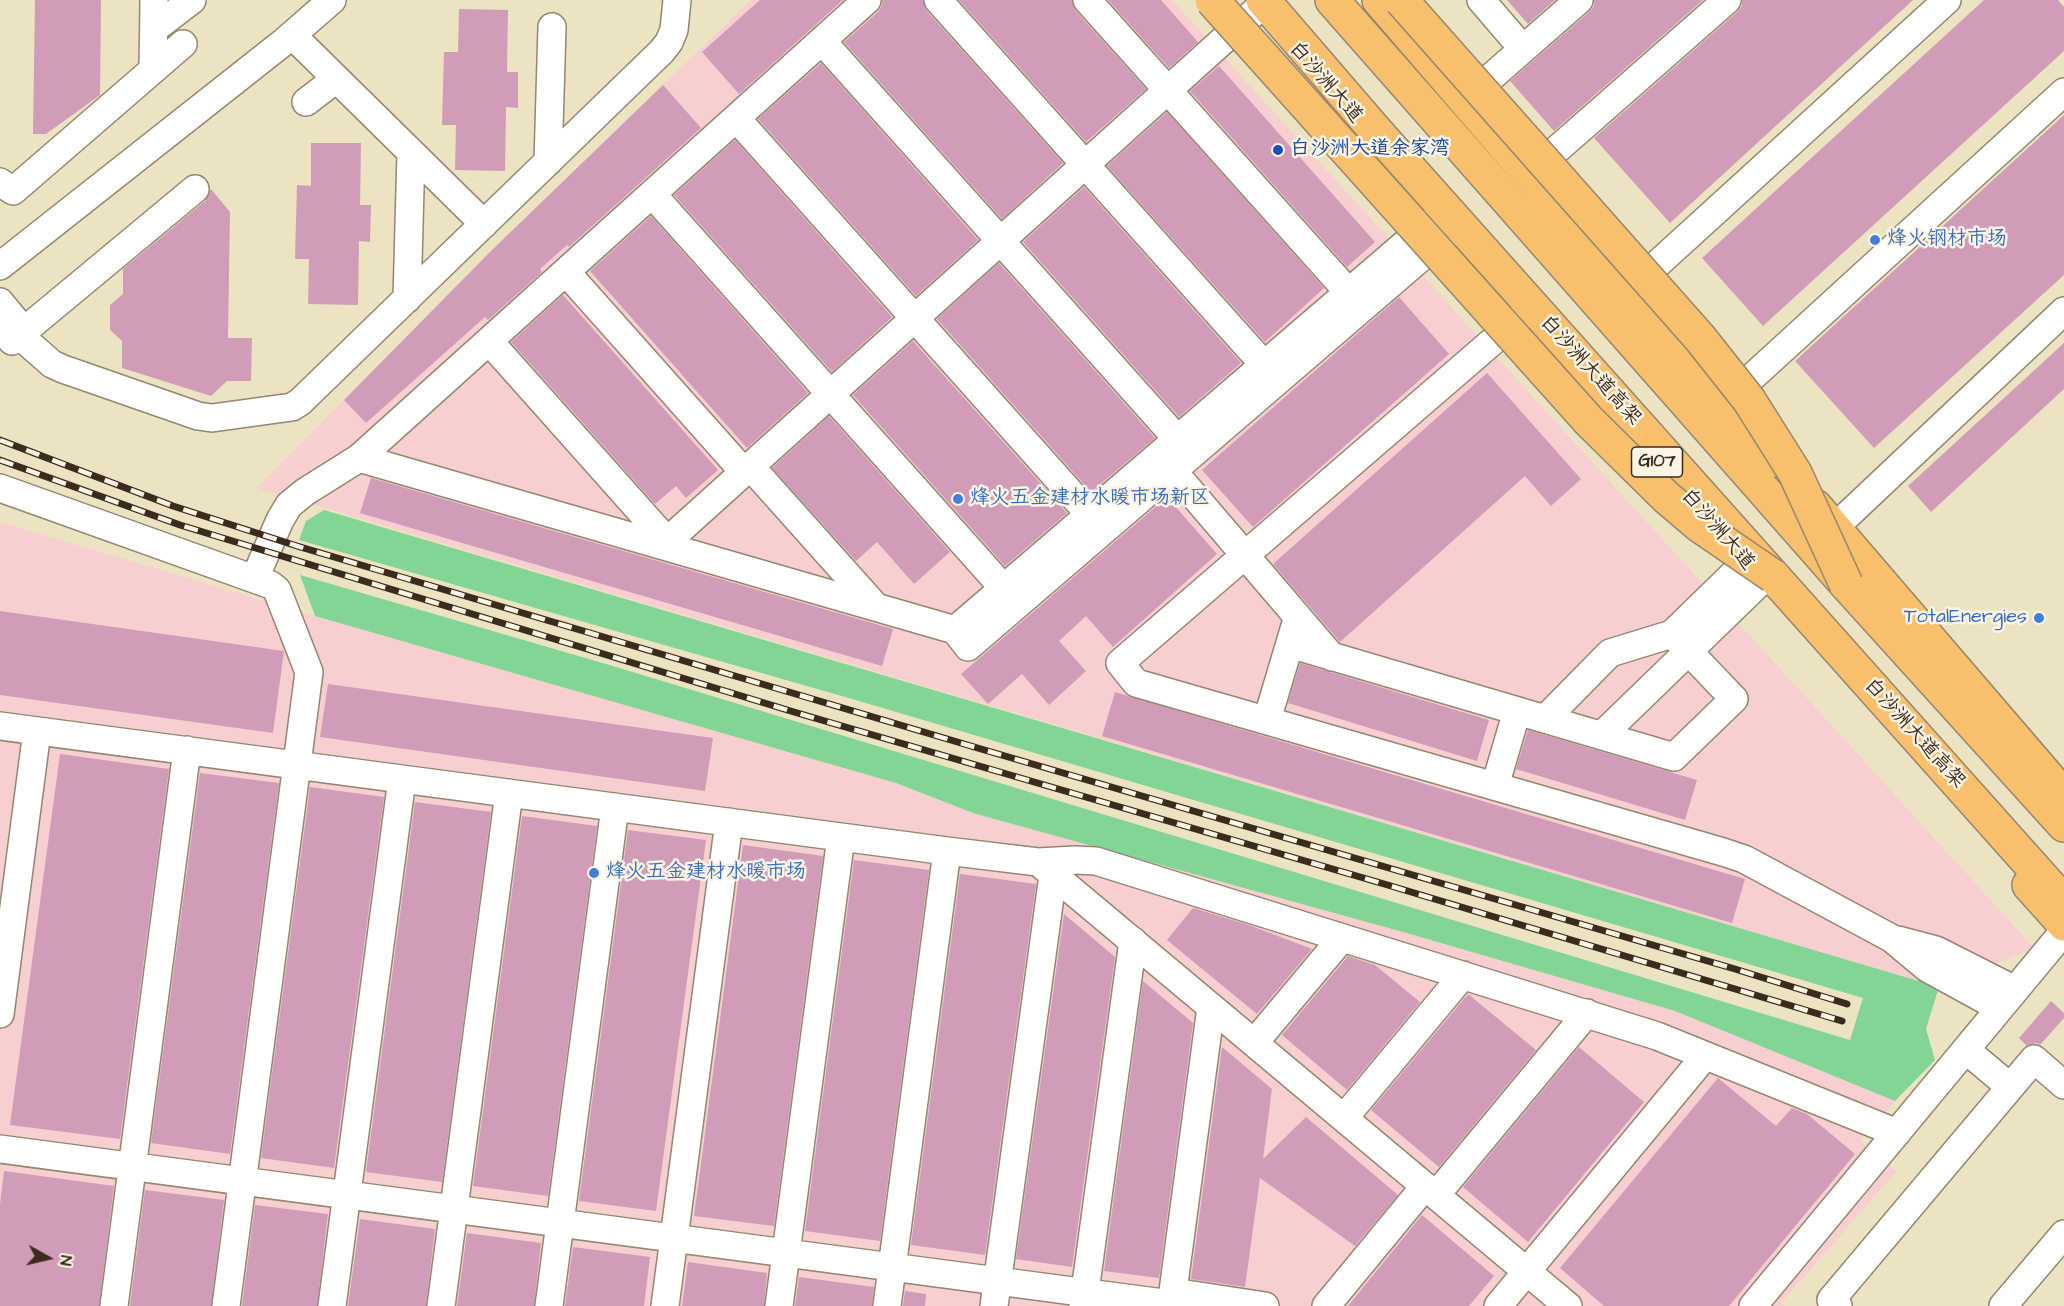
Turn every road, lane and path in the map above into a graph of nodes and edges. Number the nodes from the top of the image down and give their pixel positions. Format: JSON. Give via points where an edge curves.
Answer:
{"nodes":[{"id":1,"x":154,"y":0,"type":"edge"},
{"id":2,"x":192,"y":0,"type":"edge"},
{"id":3,"x":332,"y":0,"type":"edge"},
{"id":4,"x":676,"y":0,"type":"edge"},
{"id":5,"x":867,"y":0,"type":"edge"},
{"id":6,"x":938,"y":0,"type":"edge"},
{"id":7,"x":1088,"y":0,"type":"edge"},
{"id":8,"x":1212,"y":0,"type":"edge"},
{"id":9,"x":1332,"y":0,"type":"edge"},
{"id":10,"x":1379,"y":0,"type":"edge"},
{"id":11,"x":1401,"y":0,"type":"edge"},
{"id":12,"x":1481,"y":0,"type":"edge"},
{"id":13,"x":1579,"y":0,"type":"edge"},
{"id":14,"x":1727,"y":0,"type":"edge"},
{"id":15,"x":1947,"y":0,"type":"edge"},
{"id":16,"x":1258,"y":3,"type":"edge"},
{"id":17,"x":552,"y":27,"type":"dead end"},
{"id":18,"x":154,"y":29,"type":"junction"},
{"id":19,"x":292,"y":35,"type":"junction"},
{"id":20,"x":822,"y":41,"type":"junction"},
{"id":21,"x":183,"y":44,"type":"dead end"},
{"id":22,"x":1523,"y":49,"type":"junction"},
{"id":23,"x":153,"y":69,"type":"junction"},
{"id":24,"x":336,"y":79,"type":"junction"},
{"id":25,"x":1168,"y":90,"type":"junction"},
{"id":26,"x":2064,"y":92,"type":"edge"},
{"id":27,"x":1465,"y":99,"type":"junction"},
{"id":28,"x":306,"y":102,"type":"dead end"},
{"id":29,"x":736,"y":118,"type":"junction"},
{"id":30,"x":411,"y":152,"type":"junction"},
{"id":31,"x":548,"y":162,"type":"junction"},
{"id":32,"x":1085,"y":164,"type":"junction"},
{"id":33,"x":1529,"y":174,"type":"junction"},
{"id":34,"x":2,"y":187,"type":"edge"},
{"id":35,"x":195,"y":189,"type":"dead end"},
{"id":36,"x":651,"y":194,"type":"junction"},
{"id":37,"x":1446,"y":222,"type":"junction"},
{"id":38,"x":484,"y":224,"type":"junction"},
{"id":39,"x":1000,"y":241,"type":"junction"},
{"id":40,"x":0,"y":266,"type":"edge"},
{"id":41,"x":566,"y":272,"type":"junction"},
{"id":42,"x":1629,"y":290,"type":"junction"},
{"id":43,"x":407,"y":299,"type":"junction"},
{"id":44,"x":1355,"y":300,"type":"junction"},
{"id":45,"x":0,"y":302,"type":"edge"},
{"id":46,"x":2064,"y":311,"type":"edge"},
{"id":47,"x":1527,"y":313,"type":"junction"},
{"id":48,"x":914,"y":318,"type":"junction"},
{"id":49,"x":14,"y":331,"type":"edge"},
{"id":50,"x":489,"y":341,"type":"junction"},
{"id":51,"x":1271,"y":373,"type":"junction"},
{"id":52,"x":830,"y":394,"type":"junction"},
{"id":53,"x":1725,"y":402,"type":"junction"},
{"id":54,"x":1175,"y":455,"type":"junction"},
{"id":55,"x":359,"y":458,"type":"junction"},
{"id":56,"x":747,"y":469,"type":"junction"},
{"id":57,"x":0,"y":488,"type":"edge"},
{"id":58,"x":1097,"y":523,"type":"junction"},
{"id":59,"x":1834,"y":528,"type":"junction"},
{"id":60,"x":665,"y":543,"type":"junction"},
{"id":61,"x":1245,"y":555,"type":"junction"},
{"id":62,"x":1760,"y":573,"type":"junction"},
{"id":63,"x":255,"y":578,"type":"junction"},
{"id":64,"x":1846,"y":584,"type":"junction"},
{"id":65,"x":1011,"y":597,"type":"junction"},
{"id":66,"x":876,"y":607,"type":"junction"},
{"id":67,"x":1298,"y":616,"type":"junction"},
{"id":68,"x":1680,"y":643,"type":"junction"},
{"id":69,"x":1290,"y":644,"type":"junction"},
{"id":70,"x":1332,"y":657,"type":"junction"},
{"id":71,"x":1517,"y":711,"type":"junction"},
{"id":72,"x":1545,"y":719,"type":"junction"},
{"id":73,"x":1267,"y":720,"type":"junction"},
{"id":74,"x":0,"y":726,"type":"edge"},
{"id":75,"x":37,"y":731,"type":"junction"},
{"id":76,"x":1602,"y":735,"type":"junction"},
{"id":77,"x":187,"y":750,"type":"junction"},
{"id":78,"x":298,"y":765,"type":"junction"},
{"id":79,"x":402,"y":779,"type":"junction"},
{"id":80,"x":1495,"y":786,"type":"junction"},
{"id":81,"x":510,"y":793,"type":"junction"},
{"id":82,"x":2064,"y":796,"type":"edge"},
{"id":83,"x":615,"y":807,"type":"junction"},
{"id":84,"x":729,"y":822,"type":"junction"},
{"id":85,"x":2064,"y":825,"type":"edge"},
{"id":86,"x":841,"y":837,"type":"junction"},
{"id":87,"x":947,"y":851,"type":"junction"},
{"id":88,"x":1046,"y":868,"type":"junction"},
{"id":89,"x":2064,"y":902,"type":"edge"},
{"id":90,"x":2064,"y":924,"type":"edge"},
{"id":91,"x":2064,"y":931,"type":"edge"},
{"id":92,"x":1342,"y":938,"type":"junction"},
{"id":93,"x":1133,"y":941,"type":"junction"},
{"id":94,"x":1463,"y":975,"type":"junction"},
{"id":95,"x":2008,"y":999,"type":"junction"},
{"id":96,"x":1211,"y":1006,"type":"junction"},
{"id":97,"x":1587,"y":1013,"type":"junction"},
{"id":98,"x":0,"y":1014,"type":"edge"},
{"id":99,"x":1254,"y":1043,"type":"junction"},
{"id":100,"x":1972,"y":1043,"type":"junction"},
{"id":101,"x":1705,"y":1056,"type":"junction"},
{"id":102,"x":2016,"y":1080,"type":"junction"},
{"id":103,"x":2064,"y":1085,"type":"edge"},
{"id":104,"x":1344,"y":1118,"type":"junction"},
{"id":105,"x":1897,"y":1133,"type":"junction"},
{"id":106,"x":0,"y":1149,"type":"edge"},
{"id":107,"x":132,"y":1167,"type":"junction"},
{"id":108,"x":243,"y":1181,"type":"junction"},
{"id":109,"x":1431,"y":1191,"type":"junction"},
{"id":110,"x":347,"y":1195,"type":"junction"},
{"id":111,"x":454,"y":1209,"type":"junction"},
{"id":112,"x":560,"y":1223,"type":"junction"},
{"id":113,"x":2064,"y":1234,"type":"edge"},
{"id":114,"x":674,"y":1238,"type":"junction"},
{"id":115,"x":786,"y":1253,"type":"junction"},
{"id":116,"x":892,"y":1267,"type":"junction"},
{"id":117,"x":1527,"y":1271,"type":"junction"},
{"id":118,"x":996,"y":1294,"type":"edge"},
{"id":119,"x":1084,"y":1299,"type":"edge"},
{"id":120,"x":1171,"y":1301,"type":"edge"},
{"id":121,"x":114,"y":1306,"type":"edge"},
{"id":122,"x":226,"y":1306,"type":"edge"},
{"id":123,"x":332,"y":1306,"type":"edge"},
{"id":124,"x":441,"y":1306,"type":"edge"},
{"id":125,"x":549,"y":1306,"type":"edge"},
{"id":126,"x":665,"y":1306,"type":"edge"},
{"id":127,"x":780,"y":1306,"type":"edge"},
{"id":128,"x":887,"y":1306,"type":"edge"},
{"id":129,"x":1265,"y":1306,"type":"edge"},
{"id":130,"x":1326,"y":1306,"type":"edge"},
{"id":131,"x":1498,"y":1306,"type":"edge"},
{"id":132,"x":1568,"y":1306,"type":"edge"},
{"id":133,"x":1754,"y":1306,"type":"edge"},
{"id":134,"x":1838,"y":1306,"type":"edge"},
{"id":135,"x":2003,"y":1306,"type":"edge"}],
"edges":[{"from":1,"to":18,"type":"street"},
{"from":2,"to":18,"type":"street"},
{"from":3,"to":19,"type":"street"},
{"from":4,"to":31,"type":"street","via":[[674,30],[662,51]]},
{"from":5,"to":20,"type":"street"},
{"from":6,"to":32,"type":"street"},
{"from":7,"to":25,"type":"street"},
{"from":8,"to":62,"type":"main road","bridge":true,"via":[[1589,422],[1674,505]]},
{"from":9,"to":64,"type":"main road","bridge":true},
{"from":10,"to":27,"type":"main road"},
{"from":11,"to":64,"type":"main road","bridge":true,"via":[[1700,338],[1749,400],[1795,473]]},
{"from":12,"to":22,"type":"street"},
{"from":13,"to":22,"type":"street"},
{"from":14,"to":33,"type":"street"},
{"from":15,"to":42,"type":"street"},
{"from":16,"to":25,"type":"street"},
{"from":16,"to":37,"type":"main road","name":"白沙洲大道","number":"G107"},
{"from":16,"to":62,"type":"main road","name":"白沙洲大道高架","bridge":true,"via":[[1383,139]]},
{"from":17,"to":31,"type":"street"},
{"from":18,"to":23,"type":"street"},
{"from":19,"to":24,"type":"street"},
{"from":19,"to":40,"type":"street"},
{"from":20,"to":29,"type":"street"},
{"from":20,"to":39,"type":"street"},
{"from":21,"to":23,"type":"street"},
{"from":22,"to":27,"type":"street"},
{"from":23,"to":34,"type":"street","via":[[13,191]]},
{"from":24,"to":28,"type":"street"},
{"from":24,"to":30,"type":"street"},
{"from":25,"to":32,"type":"street"},
{"from":25,"to":44,"type":"street"},
{"from":26,"to":53,"type":"street"},
{"from":27,"to":33,"type":"main road"},
{"from":29,"to":36,"type":"street"},
{"from":29,"to":48,"type":"street"},
{"from":30,"to":38,"type":"street"},
{"from":30,"to":43,"type":"street"},
{"from":31,"to":38,"type":"street"},
{"from":32,"to":39,"type":"street"},
{"from":32,"to":51,"type":"street"},
{"from":33,"to":42,"type":"main road"},
{"from":35,"to":49,"type":"street"},
{"from":36,"to":41,"type":"street"},
{"from":36,"to":52,"type":"street"},
{"from":37,"to":44,"type":"street"},
{"from":37,"to":47,"type":"main road","name":"白沙洲大道","number":"G107"},
{"from":38,"to":43,"type":"street"},
{"from":39,"to":48,"type":"street"},
{"from":39,"to":54,"type":"street"},
{"from":41,"to":50,"type":"street"},
{"from":41,"to":56,"type":"street"},
{"from":42,"to":53,"type":"main road"},
{"from":43,"to":49,"type":"street","via":[[292,407],[212,418],[63,369]]},
{"from":44,"to":51,"type":"street"},
{"from":45,"to":49,"type":"street"},
{"from":46,"to":59,"type":"street"},
{"from":47,"to":61,"type":"street"},
{"from":47,"to":62,"type":"main road","name":"白沙洲大道","number":"G107"},
{"from":48,"to":52,"type":"street"},
{"from":48,"to":58,"type":"street"},
{"from":50,"to":55,"type":"street"},
{"from":50,"to":60,"type":"street"},
{"from":51,"to":54,"type":"street"},
{"from":52,"to":56,"type":"street"},
{"from":52,"to":65,"type":"street"},
{"from":53,"to":59,"type":"main road"},
{"from":54,"to":58,"type":"street"},
{"from":54,"to":61,"type":"street"},
{"from":55,"to":60,"type":"street"},
{"from":55,"to":63,"type":"street","via":[[289,505]]},
{"from":56,"to":60,"type":"street"},
{"from":56,"to":66,"type":"street"},
{"from":57,"to":63,"type":"street"},
{"from":58,"to":65,"type":"street"},
{"from":59,"to":82,"type":"main road"},
{"from":60,"to":66,"type":"street"},
{"from":61,"to":67,"type":"street"},
{"from":61,"to":73,"type":"street","via":[[1120,663],[1137,683]]},
{"from":62,"to":68,"type":"street"},
{"from":62,"to":89,"type":"main road","name":"白沙洲大道高架"},
{"from":62,"to":90,"type":"main road","name":"白沙洲大道","number":"G107"},
{"from":63,"to":78,"type":"street","via":[[277,590],[309,672]]},
{"from":64,"to":85,"type":"main road"},
{"from":65,"to":66,"type":"street","via":[[968,647],[955,630]]},
{"from":67,"to":69,"type":"street"},
{"from":67,"to":70,"type":"street"},
{"from":68,"to":72,"type":"street","via":[[1610,652]]},
{"from":68,"to":76,"type":"street"},
{"from":68,"to":76,"type":"street","via":[[1734,699],[1674,757]]},
{"from":69,"to":70,"type":"street"},
{"from":69,"to":73,"type":"street"},
{"from":70,"to":71,"type":"street"},
{"from":71,"to":72,"type":"street"},
{"from":71,"to":80,"type":"street"},
{"from":72,"to":76,"type":"street"},
{"from":73,"to":80,"type":"street"},
{"from":74,"to":75,"type":"street"},
{"from":75,"to":77,"type":"street"},
{"from":75,"to":98,"type":"street"},
{"from":77,"to":78,"type":"street"},
{"from":77,"to":107,"type":"street"},
{"from":78,"to":79,"type":"street"},
{"from":78,"to":108,"type":"street"},
{"from":79,"to":81,"type":"street"},
{"from":79,"to":110,"type":"street"},
{"from":80,"to":95,"type":"street","via":[[1744,859],[1891,938],[1936,950]]},
{"from":81,"to":83,"type":"street"},
{"from":81,"to":111,"type":"street"},
{"from":83,"to":84,"type":"street"},
{"from":83,"to":112,"type":"street"},
{"from":84,"to":86,"type":"street"},
{"from":84,"to":114,"type":"street"},
{"from":86,"to":87,"type":"street"},
{"from":86,"to":115,"type":"street"},
{"from":87,"to":88,"type":"street"},
{"from":87,"to":116,"type":"street"},
{"from":88,"to":92,"type":"street","via":[[1075,860],[1096,861]]},
{"from":88,"to":93,"type":"street"},
{"from":88,"to":118,"type":"street"},
{"from":91,"to":95,"type":"street"},
{"from":92,"to":94,"type":"street"},
{"from":92,"to":99,"type":"street"},
{"from":93,"to":96,"type":"street"},
{"from":93,"to":119,"type":"street"},
{"from":94,"to":97,"type":"street"},
{"from":94,"to":104,"type":"street"},
{"from":95,"to":100,"type":"street"},
{"from":96,"to":99,"type":"street"},
{"from":96,"to":120,"type":"street"},
{"from":97,"to":101,"type":"street"},
{"from":97,"to":109,"type":"street"},
{"from":99,"to":104,"type":"street"},
{"from":100,"to":102,"type":"street"},
{"from":100,"to":105,"type":"street"},
{"from":101,"to":105,"type":"street"},
{"from":101,"to":117,"type":"street"},
{"from":102,"to":103,"type":"street","via":[[2034,1059]]},
{"from":102,"to":134,"type":"street","via":[[1831,1300]]},
{"from":104,"to":109,"type":"street"},
{"from":105,"to":133,"type":"street"},
{"from":106,"to":107,"type":"street"},
{"from":107,"to":108,"type":"street"},
{"from":107,"to":121,"type":"street"},
{"from":108,"to":110,"type":"street"},
{"from":108,"to":122,"type":"street"},
{"from":109,"to":117,"type":"street"},
{"from":109,"to":130,"type":"street"},
{"from":110,"to":111,"type":"street"},
{"from":110,"to":123,"type":"street"},
{"from":111,"to":112,"type":"street"},
{"from":111,"to":124,"type":"street"},
{"from":112,"to":114,"type":"street"},
{"from":112,"to":125,"type":"street"},
{"from":113,"to":135,"type":"street"},
{"from":114,"to":115,"type":"street"},
{"from":114,"to":126,"type":"street"},
{"from":115,"to":116,"type":"street"},
{"from":115,"to":127,"type":"street"},
{"from":116,"to":118,"type":"street"},
{"from":116,"to":128,"type":"street"},
{"from":117,"to":131,"type":"street"},
{"from":117,"to":132,"type":"street"},
{"from":118,"to":119,"type":"street"},
{"from":119,"to":120,"type":"street"},
{"from":120,"to":129,"type":"street"}]}
